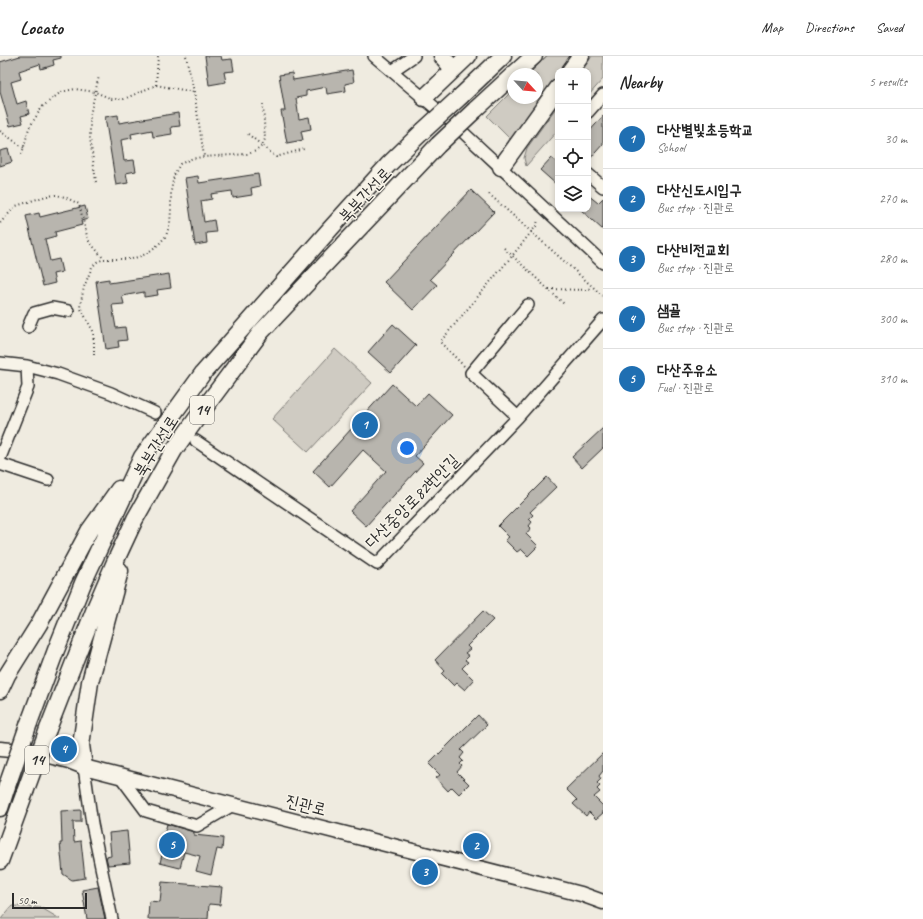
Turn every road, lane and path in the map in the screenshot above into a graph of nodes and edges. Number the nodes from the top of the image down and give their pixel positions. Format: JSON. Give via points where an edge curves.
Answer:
{"nodes":[{"id":1,"x":158,"y":56,"type":"edge"},
{"id":2,"x":186,"y":56,"type":"edge"},
{"id":3,"x":374,"y":56,"type":"edge"},
{"id":4,"x":414,"y":56,"type":"edge"},
{"id":5,"x":442,"y":56,"type":"edge"},
{"id":6,"x":468,"y":56,"type":"edge"},
{"id":7,"x":503,"y":56,"type":"edge"},
{"id":8,"x":534,"y":56,"type":"edge"},
{"id":9,"x":581,"y":56,"type":"edge"},
{"id":10,"x":521,"y":68,"type":"edge"},
{"id":11,"x":572,"y":68,"type":"edge"},
{"id":12,"x":453,"y":69,"type":"junction"},
{"id":13,"x":392,"y":71,"type":"junction"},
{"id":14,"x":99,"y":76,"type":"dead end"},
{"id":15,"x":507,"y":81,"type":"edge"},
{"id":16,"x":156,"y":85,"type":"junction"},
{"id":17,"x":95,"y":92,"type":"junction"},
{"id":18,"x":194,"y":92,"type":"junction"},
{"id":19,"x":555,"y":92,"type":"edge"},
{"id":20,"x":603,"y":95,"type":"edge"},
{"id":21,"x":424,"y":98,"type":"junction"},
{"id":22,"x":263,"y":104,"type":"dead end"},
{"id":23,"x":591,"y":109,"type":"edge"},
{"id":24,"x":0,"y":130,"type":"edge"},
{"id":25,"x":248,"y":134,"type":"dead end"},
{"id":26,"x":262,"y":146,"type":"junction"},
{"id":27,"x":24,"y":148,"type":"junction"},
{"id":28,"x":304,"y":149,"type":"dead end"},
{"id":29,"x":22,"y":154,"type":"dead end"},
{"id":30,"x":204,"y":156,"type":"junction"},
{"id":31,"x":501,"y":167,"type":"junction"},
{"id":32,"x":590,"y":176,"type":"edge"},
{"id":33,"x":96,"y":182,"type":"dead end"},
{"id":34,"x":603,"y":187,"type":"edge"},
{"id":35,"x":489,"y":194,"type":"dead end"},
{"id":36,"x":538,"y":219,"type":"dead end"},
{"id":37,"x":0,"y":223,"type":"edge"},
{"id":38,"x":531,"y":232,"type":"junction"},
{"id":39,"x":504,"y":248,"type":"dead end"},
{"id":40,"x":512,"y":256,"type":"junction"},
{"id":41,"x":104,"y":259,"type":"junction"},
{"id":42,"x":603,"y":262,"type":"edge"},
{"id":43,"x":592,"y":287,"type":"junction"},
{"id":44,"x":548,"y":289,"type":"junction"},
{"id":45,"x":603,"y":296,"type":"edge"},
{"id":46,"x":564,"y":304,"type":"dead end"},
{"id":47,"x":528,"y":305,"type":"dead end"},
{"id":48,"x":68,"y":311,"type":"dead end"},
{"id":49,"x":603,"y":320,"type":"edge"},
{"id":50,"x":28,"y":327,"type":"dead end"},
{"id":51,"x":94,"y":356,"type":"dead end"},
{"id":52,"x":0,"y":363,"type":"edge"},
{"id":53,"x":27,"y":366,"type":"junction"},
{"id":54,"x":471,"y":373,"type":"junction"},
{"id":55,"x":155,"y":413,"type":"tunnel mouth"},
{"id":56,"x":518,"y":417,"type":"junction"},
{"id":57,"x":196,"y":441,"type":"tunnel mouth"},
{"id":58,"x":142,"y":457,"type":"junction"},
{"id":59,"x":0,"y":458,"type":"edge"},
{"id":60,"x":0,"y":464,"type":"edge"},
{"id":61,"x":48,"y":480,"type":"dead end"},
{"id":62,"x":135,"y":519,"type":"junction"},
{"id":63,"x":0,"y":690,"type":"edge"},
{"id":64,"x":0,"y":749,"type":"edge"},
{"id":65,"x":84,"y":767,"type":"junction"},
{"id":66,"x":120,"y":776,"type":"junction"},
{"id":67,"x":3,"y":798,"type":"edge"},
{"id":68,"x":233,"y":805,"type":"junction"},
{"id":69,"x":0,"y":861,"type":"edge"},
{"id":70,"x":603,"y":902,"type":"edge"},
{"id":71,"x":112,"y":919,"type":"edge"}],
"edges":[{"from":1,"to":16,"type":"path"},
{"from":2,"to":18,"type":"path"},
{"from":3,"to":13,"type":"street"},
{"from":4,"to":13,"type":"street"},
{"from":5,"to":12,"type":"highway"},
{"from":6,"to":12,"type":"highway"},
{"from":7,"to":58,"type":"highway","name":"북부간선로","number":"14","bridge":true,"via":[[388,165],[331,228],[203,374]]},
{"from":8,"to":10,"type":"highway","name":"북부간선로","number":"14"},
{"from":9,"to":11,"type":"highway"},
{"from":12,"to":21,"type":"highway"},
{"from":13,"to":21,"type":"street"},
{"from":14,"to":17,"type":"path"},
{"from":15,"to":62,"type":"highway","name":"북부간선로","number":"14","bridge":true,"via":[[438,145],[261,332],[174,450]]},
{"from":16,"to":17,"type":"path","via":[[124,99],[112,99]]},
{"from":16,"to":18,"type":"path"},
{"from":17,"to":27,"type":"path","via":[[61,92],[42,107],[29,128]]},
{"from":17,"to":33,"type":"path","via":[[90,115],[90,138]]},
{"from":18,"to":30,"type":"path"},
{"from":19,"to":31,"type":"highway"},
{"from":20,"to":23,"type":"street"},
{"from":21,"to":31,"type":"street"},
{"from":22,"to":26,"type":"path","via":[[265,139]]},
{"from":24,"to":27,"type":"path"},
{"from":25,"to":26,"type":"path"},
{"from":26,"to":28,"type":"path","via":[[276,157]]},
{"from":26,"to":30,"type":"path","via":[[248,154]]},
{"from":27,"to":29,"type":"path"},
{"from":30,"to":41,"type":"path","via":[[180,164],[174,175],[170,223],[160,244],[146,254],[132,259]]},
{"from":31,"to":42,"type":"street"},
{"from":32,"to":34,"type":"street"},
{"from":35,"to":38,"type":"path"},
{"from":36,"to":38,"type":"path"},
{"from":37,"to":41,"type":"path","via":[[16,206],[46,196],[65,197],[79,204],[88,240]]},
{"from":38,"to":40,"type":"path"},
{"from":38,"to":43,"type":"path"},
{"from":39,"to":40,"type":"path"},
{"from":40,"to":44,"type":"path"},
{"from":40,"to":54,"type":"path","via":[[440,342]]},
{"from":41,"to":51,"type":"path","via":[[92,267],[80,307],[93,331]]},
{"from":43,"to":44,"type":"path","via":[[587,290]]},
{"from":43,"to":45,"type":"path"},
{"from":44,"to":46,"type":"path"},
{"from":47,"to":54,"type":"street"},
{"from":48,"to":50,"type":"street","via":[[52,308],[34,313]]},
{"from":49,"to":56,"type":"street","name":"다산중앙로82번안길"},
{"from":52,"to":53,"type":"street"},
{"from":53,"to":55,"type":"street","via":[[111,393]]},
{"from":53,"to":59,"type":"street","via":[[28,387]]},
{"from":54,"to":56,"type":"street"},
{"from":56,"to":57,"type":"street","name":"다산중앙로82번안길","via":[[377,564]]},
{"from":58,"to":63,"type":"highway","via":[[89,531],[38,624],[6,675]]},
{"from":58,"to":67,"type":"highway","name":"북부간선로","number":"14","bridge":true,"via":[[83,583]]},
{"from":60,"to":61,"type":"street"},
{"from":62,"to":65,"type":"highway","via":[[90,682],[81,745]]},
{"from":62,"to":69,"type":"highway","name":"북부간선로","number":"14","bridge":true,"via":[[96,606]]},
{"from":64,"to":65,"type":"main road","name":"진관로","via":[[33,752]]},
{"from":65,"to":66,"type":"main road","name":"진관로"},
{"from":65,"to":71,"type":"street","via":[[92,824]]},
{"from":66,"to":68,"type":"main road","name":"진관로"},
{"from":66,"to":68,"type":"street","via":[[146,811],[197,826]]},
{"from":68,"to":70,"type":"main road","name":"진관로","via":[[581,894]]}]}
